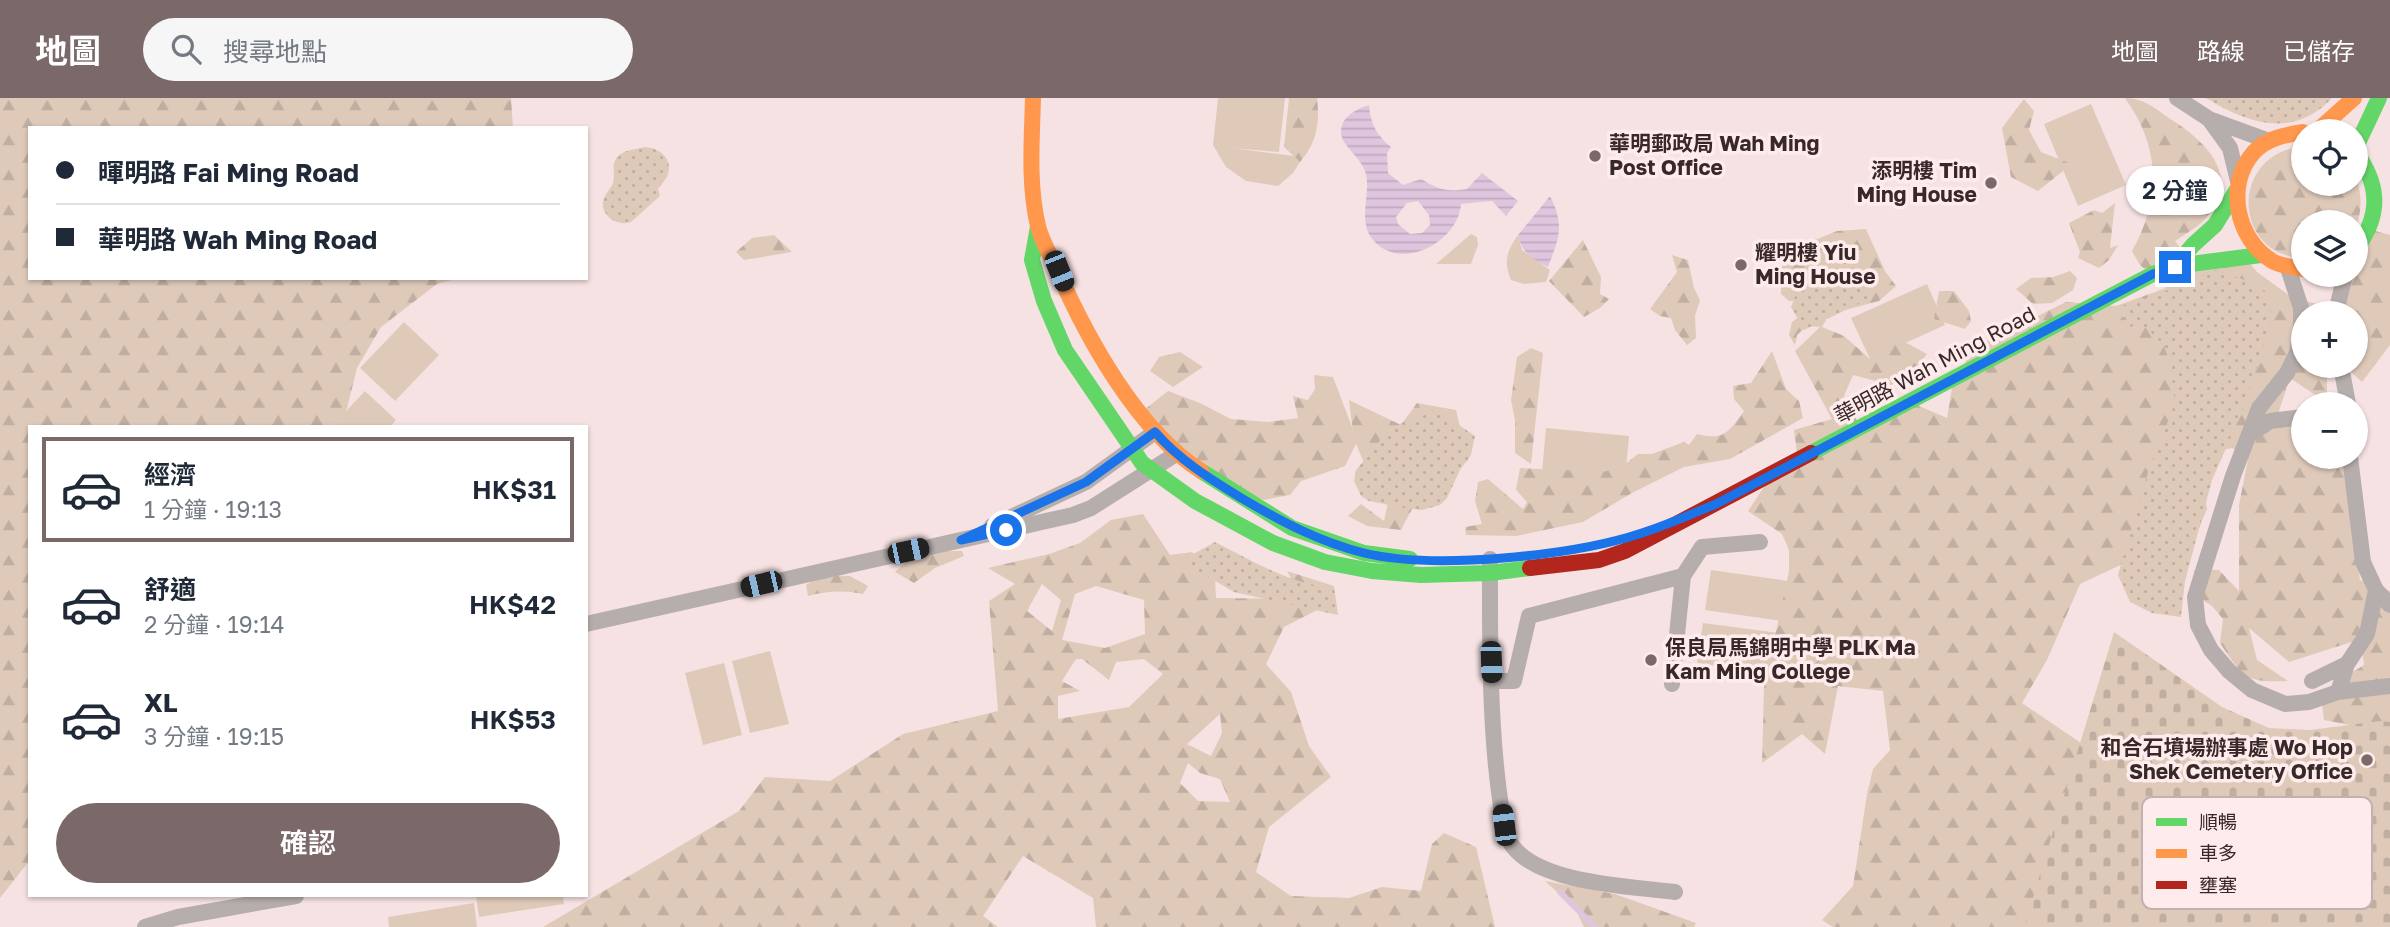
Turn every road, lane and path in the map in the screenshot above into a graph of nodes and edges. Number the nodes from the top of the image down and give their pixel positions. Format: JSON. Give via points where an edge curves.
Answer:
{"nodes":[{"id":1,"x":1033,"y":98,"type":"edge"},
{"id":2,"x":2178,"y":98,"type":"edge"},
{"id":3,"x":2354,"y":98,"type":"edge"},
{"id":4,"x":2379,"y":98,"type":"edge"},
{"id":5,"x":2209,"y":119,"type":"junction"},
{"id":6,"x":2330,"y":119,"type":"edge"},
{"id":7,"x":2368,"y":123,"type":"edge"},
{"id":8,"x":2291,"y":134,"type":"edge"},
{"id":9,"x":2269,"y":141,"type":"junction"},
{"id":10,"x":2368,"y":170,"type":"edge"},
{"id":11,"x":2237,"y":186,"type":"junction"},
{"id":12,"x":2375,"y":189,"type":"junction"},
{"id":13,"x":2390,"y":198,"type":"edge"},
{"id":14,"x":1038,"y":227,"type":"junction"},
{"id":15,"x":2368,"y":235,"type":"edge"},
{"id":16,"x":2261,"y":255,"type":"junction"},
{"id":17,"x":2175,"y":267,"type":"junction"},
{"id":18,"x":2291,"y":267,"type":"edge"},
{"id":19,"x":2298,"y":287,"type":"edge"},
{"id":20,"x":2291,"y":418,"type":"edge"},
{"id":21,"x":1155,"y":432,"type":"junction"},
{"id":22,"x":2249,"y":435,"type":"junction"},
{"id":23,"x":1133,"y":450,"type":"junction"},
{"id":24,"x":1176,"y":454,"type":"junction"},
{"id":25,"x":2351,"y":469,"type":"edge"},
{"id":26,"x":1152,"y":470,"type":"junction"},
{"id":27,"x":961,"y":540,"type":"junction"},
{"id":28,"x":1760,"y":542,"type":"dead end"},
{"id":29,"x":1490,"y":566,"type":"junction"},
{"id":30,"x":1684,"y":576,"type":"junction"},
{"id":31,"x":2376,"y":590,"type":"junction"},
{"id":32,"x":2390,"y":605,"type":"edge"},
{"id":33,"x":588,"y":624,"type":"edge"},
{"id":34,"x":2347,"y":664,"type":"junction"},
{"id":35,"x":1492,"y":681,"type":"junction"},
{"id":36,"x":2312,"y":681,"type":"dead end"},
{"id":37,"x":1672,"y":684,"type":"dead end"},
{"id":38,"x":2390,"y":686,"type":"edge"},
{"id":39,"x":2338,"y":692,"type":"junction"},
{"id":40,"x":1675,"y":892,"type":"dead end"},
{"id":41,"x":290,"y":897,"type":"edge"},
{"id":42,"x":145,"y":927,"type":"edge"}],
"edges":[{"from":1,"to":14,"type":"street","name":"華明路 Wah Ming Road","via":[[1031,173]]},
{"from":2,"to":5,"type":"street"},
{"from":3,"to":6,"type":"street"},
{"from":4,"to":7,"type":"street"},
{"from":5,"to":9,"type":"street"},
{"from":5,"to":11,"type":"street","via":[[2230,148]]},
{"from":8,"to":9,"type":"street"},
{"from":9,"to":11,"type":"street","name":"華明路 Wah Ming Road","via":[[2251,157]]},
{"from":10,"to":12,"type":"street"},
{"from":11,"to":16,"type":"street","via":[[2238,219]]},
{"from":11,"to":17,"type":"street","name":"華明路 Wah Ming Road","via":[[2215,225]]},
{"from":12,"to":13,"type":"street"},
{"from":12,"to":15,"type":"street"},
{"from":14,"to":21,"type":"street","name":"華明路 Wah Ming Road","via":[[1077,315]]},
{"from":14,"to":23,"type":"street","name":"華明路 Wah Ming Road","via":[[1032,260],[1044,301],[1065,350]]},
{"from":16,"to":17,"type":"street","name":"華明路 Wah Ming Road"},
{"from":16,"to":18,"type":"street"},
{"from":17,"to":29,"type":"street","name":"華明路 Wah Ming Road","via":[[2153,274],[1716,504],[1597,546]]},
{"from":19,"to":22,"type":"street","via":[[2301,333],[2297,353],[2259,408]]},
{"from":20,"to":22,"type":"street","via":[[2270,421]]},
{"from":21,"to":23,"type":"street"},
{"from":21,"to":24,"type":"street","name":"華明路 Wah Ming Road"},
{"from":22,"to":39,"type":"street","via":[[2195,597],[2198,625],[2229,671],[2270,699],[2297,705]]},
{"from":23,"to":26,"type":"street","name":"華明路 Wah Ming Road"},
{"from":23,"to":27,"type":"street","via":[[1086,482]]},
{"from":24,"to":26,"type":"street"},
{"from":24,"to":29,"type":"street","name":"華明路 Wah Ming Road","via":[[1292,528],[1327,541],[1391,558]]},
{"from":25,"to":31,"type":"street","via":[[2362,562]]},
{"from":26,"to":27,"type":"street","via":[[1073,515]]},
{"from":26,"to":29,"type":"street","name":"華明路 Wah Ming Road","via":[[1236,525],[1325,562],[1422,575]]},
{"from":27,"to":33,"type":"street"},
{"from":28,"to":30,"type":"street","via":[[1702,547]]},
{"from":29,"to":35,"type":"street"},
{"from":30,"to":35,"type":"street","via":[[1529,616],[1514,681]]},
{"from":30,"to":37,"type":"street"},
{"from":31,"to":32,"type":"street"},
{"from":31,"to":34,"type":"street","via":[[2367,634]]},
{"from":34,"to":36,"type":"street"},
{"from":34,"to":39,"type":"street"},
{"from":35,"to":40,"type":"street","via":[[1494,749],[1504,825],[1513,847],[1549,872]]},
{"from":38,"to":39,"type":"street"},
{"from":41,"to":42,"type":"street"}]}
